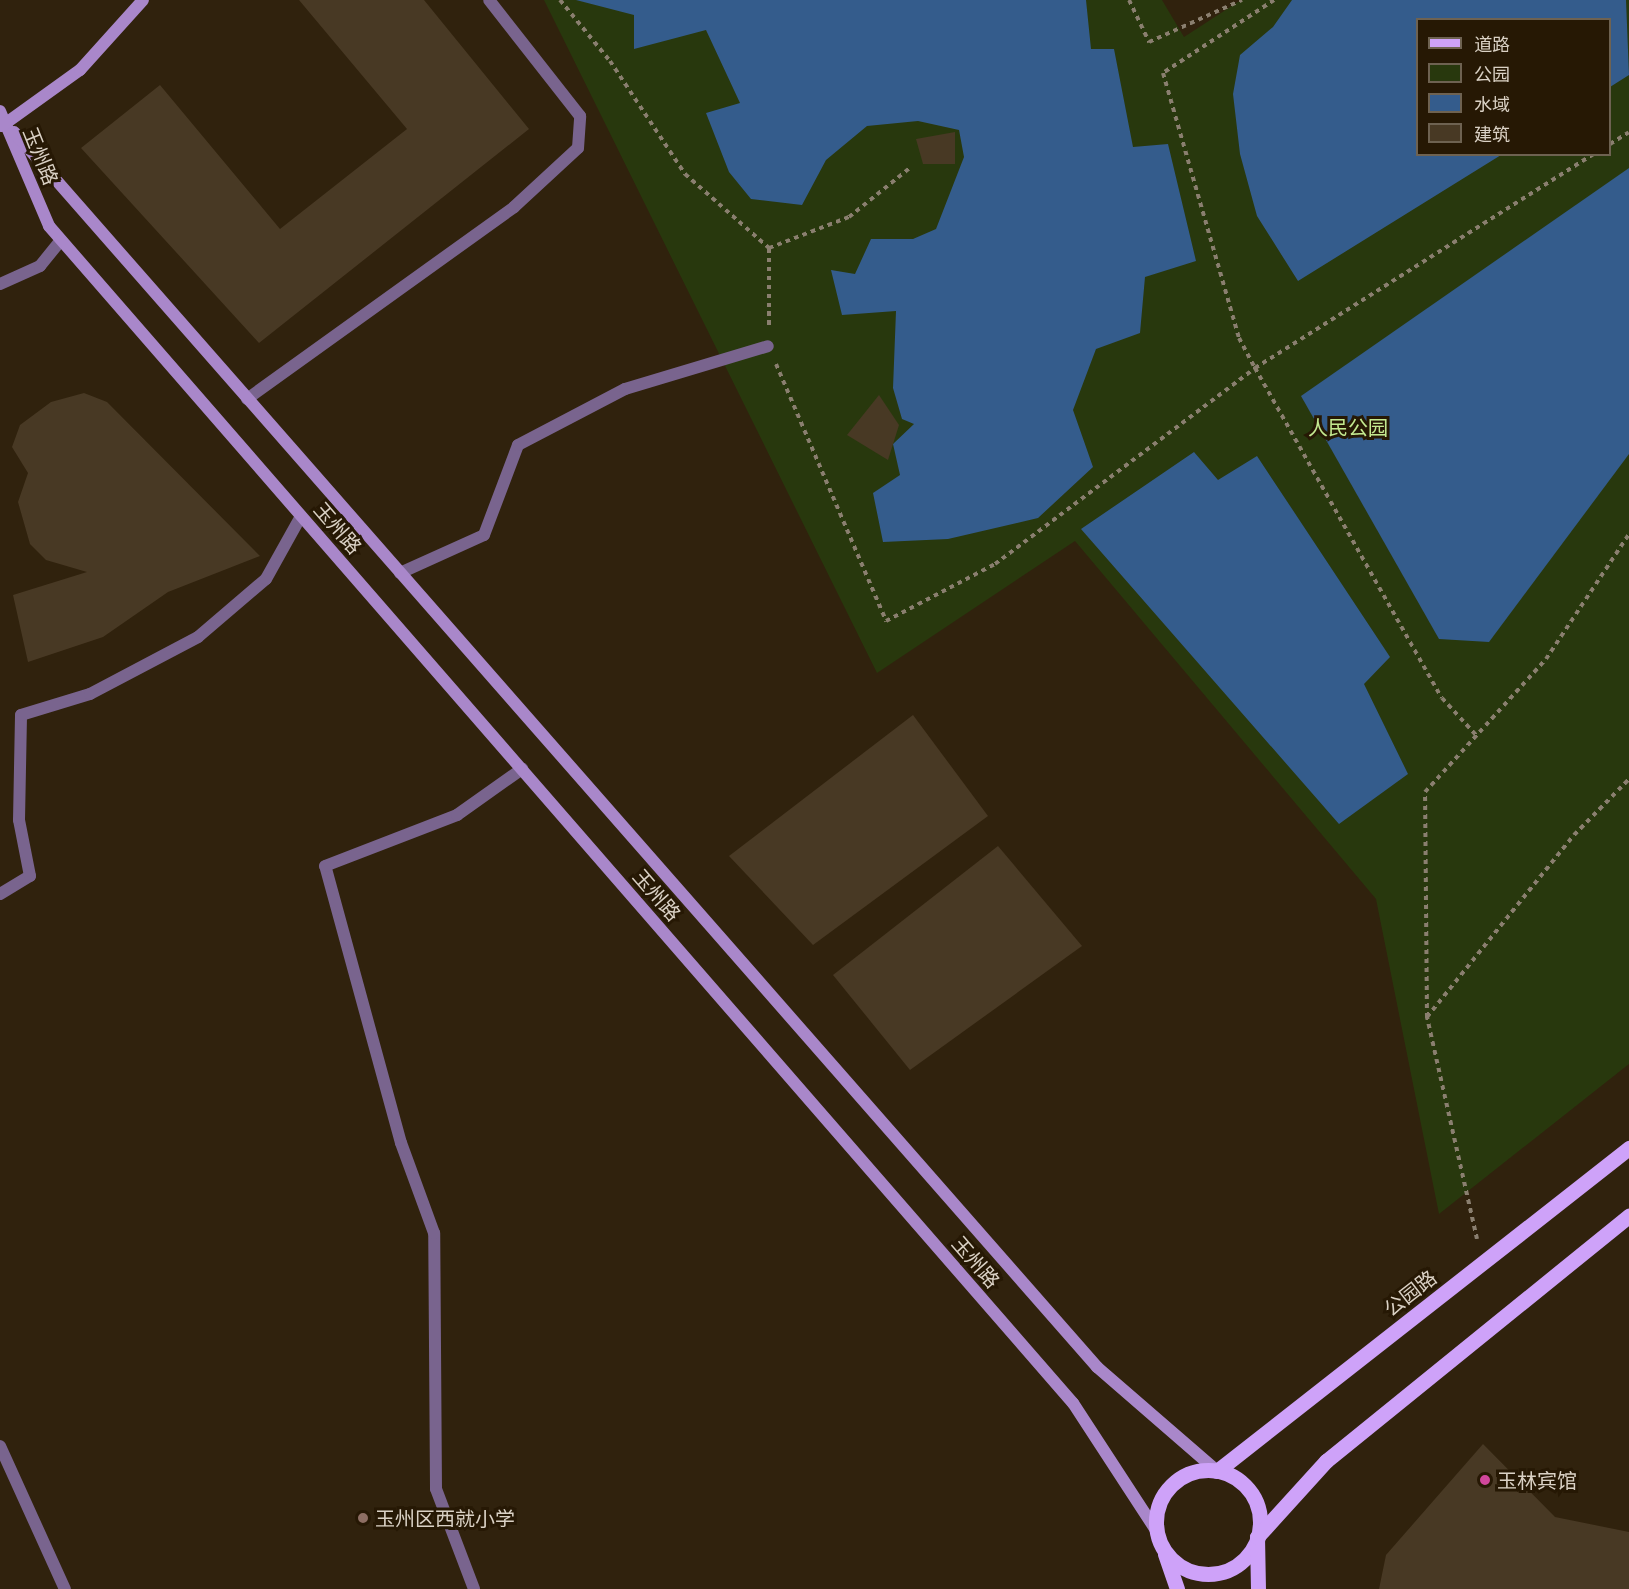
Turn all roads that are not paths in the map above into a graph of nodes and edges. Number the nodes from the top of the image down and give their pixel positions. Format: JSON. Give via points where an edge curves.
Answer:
{"nodes":[{"id":1,"x":143,"y":0,"type":"edge"},
{"id":2,"x":489,"y":0,"type":"edge"},
{"id":3,"x":0,"y":111,"type":"edge"},
{"id":4,"x":4,"y":126,"type":"edge"},
{"id":5,"x":61,"y":240,"type":"junction"},
{"id":6,"x":0,"y":284,"type":"edge"},
{"id":7,"x":768,"y":346,"type":"road end"},
{"id":8,"x":248,"y":399,"type":"junction"},
{"id":9,"x":301,"y":516,"type":"junction"},
{"id":10,"x":400,"y":573,"type":"junction"},
{"id":11,"x":522,"y":769,"type":"junction"},
{"id":12,"x":0,"y":894,"type":"edge"},
{"id":13,"x":1629,"y":1148,"type":"edge"},
{"id":14,"x":1629,"y":1215,"type":"edge"},
{"id":15,"x":0,"y":1446,"type":"edge"},
{"id":16,"x":1217,"y":1471,"type":"junction"},
{"id":17,"x":1156,"y":1532,"type":"junction"},
{"id":18,"x":1257,"y":1537,"type":"junction"},
{"id":19,"x":65,"y":1589,"type":"edge"},
{"id":20,"x":474,"y":1589,"type":"edge"},
{"id":21,"x":1177,"y":1589,"type":"edge"},
{"id":22,"x":1258,"y":1589,"type":"edge"}],
"edges":[{"from":1,"to":4,"type":"main road","via":[[80,70]]},
{"from":2,"to":8,"type":"street","via":[[580,116],[578,148],[514,207]]},
{"from":3,"to":4,"type":"main road"},
{"from":4,"to":5,"type":"main road","name":"玉州路","via":[[49,226]]},
{"from":4,"to":8,"type":"main road","name":"玉州路"},
{"from":5,"to":6,"type":"street","via":[[40,266]]},
{"from":5,"to":9,"type":"main road","name":"玉州路"},
{"from":7,"to":10,"type":"street","via":[[625,389],[518,445],[484,535]]},
{"from":8,"to":10,"type":"main road","name":"玉州路"},
{"from":9,"to":11,"type":"main road","name":"玉州路"},
{"from":9,"to":12,"type":"street","via":[[266,579],[198,637],[90,694],[21,715],[19,820],[30,876]]},
{"from":10,"to":16,"type":"main road","name":"玉州路","via":[[1097,1367]]},
{"from":11,"to":17,"type":"main road","name":"玉州路","via":[[1073,1403]]},
{"from":11,"to":20,"type":"street","via":[[457,815],[325,866],[401,1143],[434,1233],[436,1489]]},
{"from":13,"to":16,"type":"main road","name":"公园路"},
{"from":14,"to":18,"type":"main road","via":[[1326,1461]]},
{"from":15,"to":19,"type":"street"},
{"from":16,"to":17,"type":"main road","via":[[1199,1471],[1170,1486],[1156,1515]]},
{"from":16,"to":18,"type":"main road","via":[[1247,1488],[1260,1521]]},
{"from":17,"to":18,"type":"main road","via":[[1172,1560],[1202,1574],[1235,1566]]},
{"from":17,"to":21,"type":"main road"},
{"from":18,"to":22,"type":"main road"}]}
